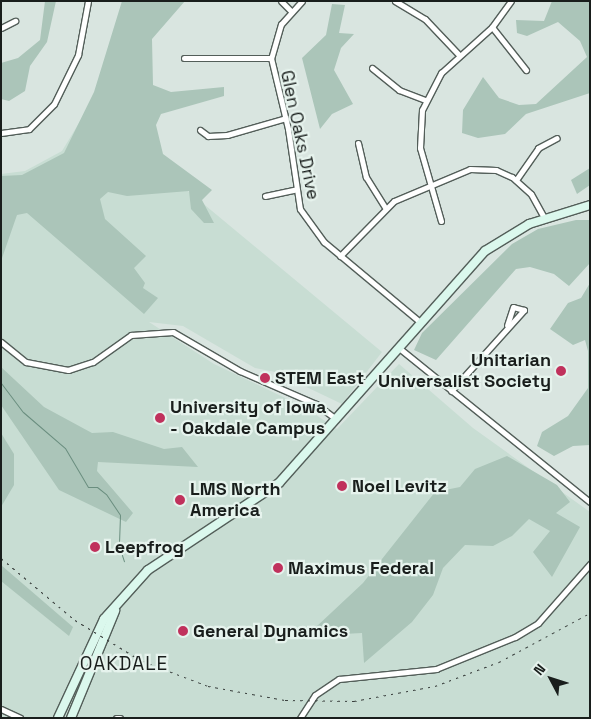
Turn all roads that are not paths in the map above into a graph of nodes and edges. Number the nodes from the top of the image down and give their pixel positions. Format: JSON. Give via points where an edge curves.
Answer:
{"nodes":[{"id":1,"x":88,"y":1,"type":"edge"},
{"id":2,"x":281,"y":1,"type":"edge"},
{"id":3,"x":302,"y":1,"type":"edge"},
{"id":4,"x":395,"y":1,"type":"edge"},
{"id":5,"x":510,"y":2,"type":"edge"},
{"id":6,"x":291,"y":10,"type":"junction"},
{"id":7,"x":15,"y":21,"type":"dead end"},
{"id":8,"x":492,"y":27,"type":"junction"},
{"id":9,"x":1,"y":28,"type":"edge"},
{"id":10,"x":459,"y":55,"type":"junction"},
{"id":11,"x":184,"y":58,"type":"dead end"},
{"id":12,"x":271,"y":58,"type":"junction"},
{"id":13,"x":372,"y":68,"type":"dead end"},
{"id":14,"x":526,"y":70,"type":"dead end"},
{"id":15,"x":425,"y":100,"type":"junction"},
{"id":16,"x":286,"y":118,"type":"junction"},
{"id":17,"x":200,"y":130,"type":"dead end"},
{"id":18,"x":1,"y":133,"type":"edge"},
{"id":19,"x":557,"y":138,"type":"dead end"},
{"id":20,"x":358,"y":143,"type":"dead end"},
{"id":21,"x":516,"y":180,"type":"junction"},
{"id":22,"x":430,"y":183,"type":"junction"},
{"id":23,"x":294,"y":190,"type":"junction"},
{"id":24,"x":264,"y":196,"type":"dead end"},
{"id":25,"x":590,"y":205,"type":"edge"},
{"id":26,"x":385,"y":208,"type":"junction"},
{"id":27,"x":544,"y":218,"type":"junction"},
{"id":28,"x":441,"y":221,"type":"dead end"},
{"id":29,"x":340,"y":256,"type":"junction"},
{"id":30,"x":420,"y":322,"type":"junction"},
{"id":31,"x":507,"y":325,"type":"dead end"},
{"id":32,"x":1,"y":342,"type":"edge"},
{"id":33,"x":399,"y":348,"type":"junction"},
{"id":34,"x":451,"y":391,"type":"junction"},
{"id":35,"x":336,"y":419,"type":"junction"},
{"id":36,"x":590,"y":502,"type":"edge"},
{"id":37,"x":590,"y":564,"type":"edge"},
{"id":38,"x":116,"y":606,"type":"junction"},
{"id":39,"x":1,"y":709,"type":"edge"},
{"id":40,"x":20,"y":718,"type":"edge"},
{"id":41,"x":58,"y":718,"type":"edge"},
{"id":42,"x":70,"y":718,"type":"edge"},
{"id":43,"x":116,"y":718,"type":"edge"},
{"id":44,"x":120,"y":718,"type":"edge"},
{"id":45,"x":300,"y":718,"type":"edge"}],
"edges":[{"from":1,"to":18,"type":"street","via":[[78,55],[54,104],[29,129]]},
{"from":2,"to":6,"type":"street"},
{"from":3,"to":6,"type":"street","name":"Glen Oaks Drive"},
{"from":4,"to":10,"type":"street","via":[[425,19]]},
{"from":5,"to":8,"type":"street"},
{"from":6,"to":12,"type":"street","name":"Glen Oaks Drive","via":[[276,32]]},
{"from":7,"to":9,"type":"street"},
{"from":8,"to":10,"type":"street"},
{"from":8,"to":14,"type":"street"},
{"from":10,"to":15,"type":"street","via":[[437,79]]},
{"from":11,"to":12,"type":"street"},
{"from":12,"to":16,"type":"street","name":"Glen Oaks Drive"},
{"from":13,"to":15,"type":"street","via":[[399,90]]},
{"from":15,"to":22,"type":"street","via":[[419,139]]},
{"from":16,"to":17,"type":"street","via":[[227,135],[208,136]]},
{"from":16,"to":23,"type":"street","name":"Glen Oaks Drive"},
{"from":19,"to":21,"type":"street","via":[[538,148]]},
{"from":20,"to":26,"type":"street","via":[[366,177]]},
{"from":21,"to":22,"type":"street","via":[[478,168]]},
{"from":21,"to":27,"type":"street","via":[[531,194]]},
{"from":22,"to":26,"type":"street"},
{"from":22,"to":28,"type":"street"},
{"from":23,"to":24,"type":"street"},
{"from":23,"to":29,"type":"street","name":"Glen Oaks Drive","via":[[310,227]]},
{"from":25,"to":27,"type":"main road"},
{"from":26,"to":29,"type":"street"},
{"from":27,"to":30,"type":"main road","via":[[485,251]]},
{"from":29,"to":30,"type":"street","name":"Glen Oaks Drive"},
{"from":30,"to":33,"type":"main road"},
{"from":31,"to":34,"type":"street"},
{"from":32,"to":35,"type":"street","via":[[26,362],[68,370],[93,362],[131,335],[174,332],[240,371],[316,404]]},
{"from":33,"to":34,"type":"street"},
{"from":33,"to":35,"type":"main road"},
{"from":34,"to":36,"type":"street"},
{"from":35,"to":38,"type":"main road","via":[[270,491],[165,557]]},
{"from":37,"to":45,"type":"street","via":[[538,623],[515,636],[436,669],[339,679],[315,695]]},
{"from":38,"to":41,"type":"main road","via":[[96,634]]},
{"from":38,"to":42,"type":"main road"},
{"from":39,"to":40,"type":"street"},
{"from":43,"to":44,"type":"street"}]}
